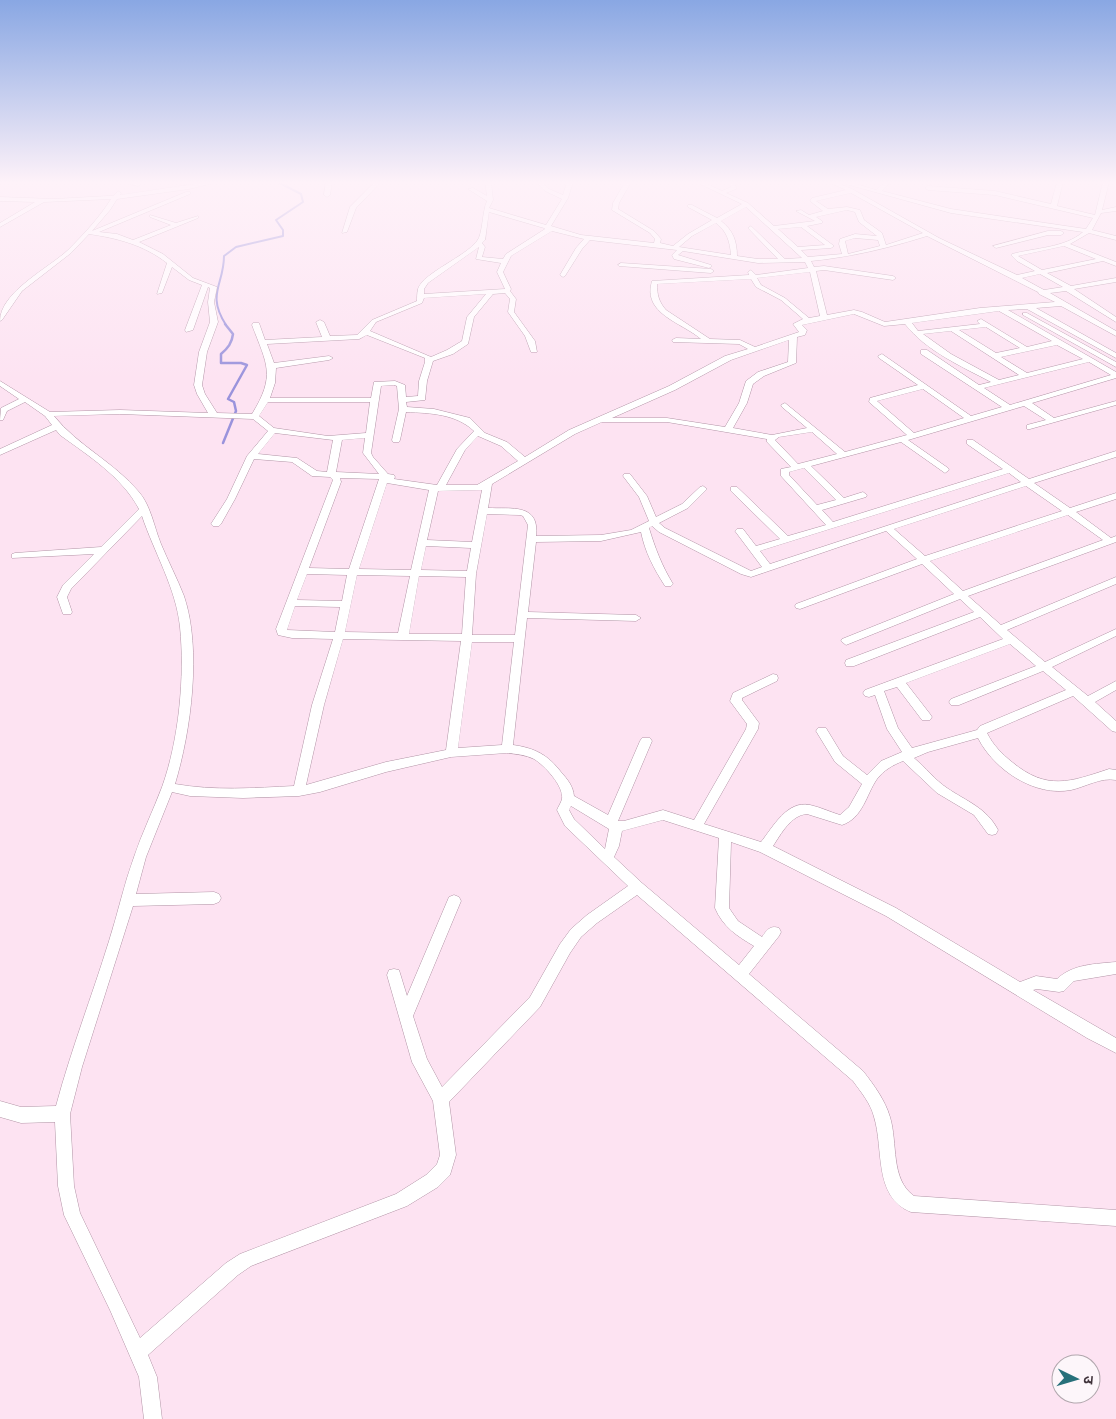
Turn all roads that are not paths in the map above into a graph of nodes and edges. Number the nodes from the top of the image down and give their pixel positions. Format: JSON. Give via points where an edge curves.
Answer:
{"nodes":[{"id":1,"x":73,"y":248,"type":"edge"},
{"id":2,"x":147,"y":248,"type":"edge"},
{"id":3,"x":472,"y":248,"type":"edge"},
{"id":4,"x":482,"y":248,"type":"edge"},
{"id":5,"x":518,"y":248,"type":"edge"},
{"id":6,"x":579,"y":248,"type":"edge"},
{"id":7,"x":674,"y":248,"type":"edge"},
{"id":8,"x":733,"y":248,"type":"edge"},
{"id":9,"x":771,"y":248,"type":"edge"},
{"id":10,"x":805,"y":248,"type":"edge"},
{"id":11,"x":843,"y":248,"type":"edge"},
{"id":12,"x":878,"y":248,"type":"edge"},
{"id":13,"x":956,"y":248,"type":"edge"},
{"id":14,"x":1045,"y":248,"type":"edge"},
{"id":15,"x":1075,"y":248,"type":"edge"},
{"id":16,"x":678,"y":249,"type":"junction"},
{"id":17,"x":796,"y":249,"type":"joint"},
{"id":18,"x":846,"y":256,"type":"junction"},
{"id":19,"x":734,"y":258,"type":"junction"},
{"id":20,"x":1104,"y":259,"type":"junction"},
{"id":21,"x":752,"y":260,"type":"junction"},
{"id":22,"x":808,"y":260,"type":"junction"},
{"id":23,"x":504,"y":261,"type":"junction"},
{"id":24,"x":783,"y":261,"type":"junction"},
{"id":25,"x":170,"y":262,"type":"junction"},
{"id":26,"x":1116,"y":264,"type":"edge"},
{"id":27,"x":621,"y":265,"type":"dead end"},
{"id":28,"x":812,"y":269,"type":"junction"},
{"id":29,"x":711,"y":270,"type":"junction"},
{"id":30,"x":1042,"y":272,"type":"junction"},
{"id":31,"x":563,"y":275,"type":"dead end"},
{"id":32,"x":752,"y":277,"type":"junction"},
{"id":33,"x":1016,"y":277,"type":"junction"},
{"id":34,"x":714,"y":278,"type":"junction"},
{"id":35,"x":893,"y":278,"type":"dead end"},
{"id":36,"x":1116,"y":280,"type":"edge"},
{"id":37,"x":206,"y":284,"type":"junction"},
{"id":38,"x":1068,"y":288,"type":"junction"},
{"id":39,"x":492,"y":291,"type":"junction"},
{"id":40,"x":507,"y":291,"type":"junction"},
{"id":41,"x":158,"y":293,"type":"dead end"},
{"id":42,"x":1041,"y":293,"type":"junction"},
{"id":43,"x":421,"y":296,"type":"junction"},
{"id":44,"x":1060,"y":304,"type":"junction"},
{"id":45,"x":1041,"y":305,"type":"junction"},
{"id":46,"x":1028,"y":306,"type":"junction"},
{"id":47,"x":999,"y":308,"type":"junction"},
{"id":48,"x":1112,"y":308,"type":"dead end"},
{"id":49,"x":1102,"y":311,"type":"junction"},
{"id":50,"x":966,"y":312,"type":"junction"},
{"id":51,"x":1025,"y":314,"type":"dead end"},
{"id":52,"x":1,"y":317,"type":"edge"},
{"id":53,"x":824,"y":318,"type":"junction"},
{"id":54,"x":808,"y":320,"type":"junction"},
{"id":55,"x":1116,"y":320,"type":"edge"},
{"id":56,"x":320,"y":322,"type":"dead end"},
{"id":57,"x":907,"y":322,"type":"junction"},
{"id":58,"x":256,"y":325,"type":"dead end"},
{"id":59,"x":986,"y":325,"type":"junction"},
{"id":60,"x":1116,"y":327,"type":"edge"},
{"id":61,"x":952,"y":329,"type":"junction"},
{"id":62,"x":1107,"y":329,"type":"junction"},
{"id":63,"x":189,"y":330,"type":"dead end"},
{"id":64,"x":366,"y":332,"type":"junction"},
{"id":65,"x":916,"y":333,"type":"junction"},
{"id":66,"x":1116,"y":334,"type":"edge"},
{"id":67,"x":793,"y":336,"type":"junction"},
{"id":68,"x":327,"y":339,"type":"junction"},
{"id":69,"x":676,"y":340,"type":"dead end"},
{"id":70,"x":264,"y":342,"type":"junction"},
{"id":71,"x":709,"y":342,"type":"junction"},
{"id":72,"x":1059,"y":342,"type":"junction"},
{"id":73,"x":1116,"y":348,"type":"edge"},
{"id":74,"x":754,"y":349,"type":"junction"},
{"id":75,"x":1026,"y":349,"type":"junction"},
{"id":76,"x":534,"y":350,"type":"dead end"},
{"id":77,"x":924,"y":352,"type":"dead end"},
{"id":78,"x":882,"y":356,"type":"dead end"},
{"id":79,"x":994,"y":356,"type":"junction"},
{"id":80,"x":1116,"y":356,"type":"edge"},
{"id":81,"x":329,"y":358,"type":"dead end"},
{"id":82,"x":429,"y":360,"type":"junction"},
{"id":83,"x":1089,"y":360,"type":"junction"},
{"id":84,"x":1116,"y":365,"type":"edge"},
{"id":85,"x":271,"y":366,"type":"junction"},
{"id":86,"x":1025,"y":375,"type":"junction"},
{"id":87,"x":1115,"y":378,"type":"edge"},
{"id":88,"x":997,"y":382,"type":"junction"},
{"id":89,"x":0,"y":383,"type":"edge"},
{"id":90,"x":925,"y":386,"type":"junction"},
{"id":91,"x":979,"y":387,"type":"junction"},
{"id":92,"x":23,"y":400,"type":"junction"},
{"id":93,"x":267,"y":400,"type":"junction"},
{"id":94,"x":373,"y":400,"type":"junction"},
{"id":95,"x":1024,"y":402,"type":"junction"},
{"id":96,"x":1116,"y":403,"type":"edge"},
{"id":97,"x":403,"y":405,"type":"junction"},
{"id":98,"x":785,"y":405,"type":"dead end"},
{"id":99,"x":1008,"y":407,"type":"junction"},
{"id":100,"x":48,"y":414,"type":"junction"},
{"id":101,"x":213,"y":414,"type":"junction"},
{"id":102,"x":255,"y":417,"type":"junction"},
{"id":103,"x":0,"y":418,"type":"edge"},
{"id":104,"x":969,"y":418,"type":"junction"},
{"id":105,"x":599,"y":420,"type":"junction"},
{"id":106,"x":1052,"y":420,"type":"junction"},
{"id":107,"x":57,"y":426,"type":"junction"},
{"id":108,"x":1030,"y":427,"type":"dead end"},
{"id":109,"x":272,"y":430,"type":"junction"},
{"id":110,"x":812,"y":430,"type":"junction"},
{"id":111,"x":727,"y":431,"type":"junction"},
{"id":112,"x":478,"y":432,"type":"junction"},
{"id":113,"x":370,"y":435,"type":"junction"},
{"id":114,"x":913,"y":436,"type":"junction"},
{"id":115,"x":772,"y":437,"type":"junction"},
{"id":116,"x":338,"y":438,"type":"junction"},
{"id":117,"x":902,"y":439,"type":"junction"},
{"id":118,"x":396,"y":440,"type":"dead end"},
{"id":119,"x":970,"y":442,"type":"dead end"},
{"id":120,"x":0,"y":452,"type":"edge"},
{"id":121,"x":1116,"y":454,"type":"edge"},
{"id":122,"x":843,"y":455,"type":"junction"},
{"id":123,"x":251,"y":456,"type":"junction"},
{"id":124,"x":523,"y":460,"type":"junction"},
{"id":125,"x":801,"y":466,"type":"junction"},
{"id":126,"x":945,"y":470,"type":"dead end"},
{"id":127,"x":1010,"y":470,"type":"junction"},
{"id":128,"x":333,"y":476,"type":"junction"},
{"id":129,"x":627,"y":476,"type":"dead end"},
{"id":130,"x":388,"y":477,"type":"junction"},
{"id":131,"x":1028,"y":482,"type":"junction"},
{"id":132,"x":488,"y":483,"type":"junction"},
{"id":133,"x":437,"y":488,"type":"junction"},
{"id":134,"x":734,"y":489,"type":"dead end"},
{"id":135,"x":703,"y":490,"type":"dead end"},
{"id":136,"x":863,"y":495,"type":"dead end"},
{"id":137,"x":1116,"y":496,"type":"edge"},
{"id":138,"x":842,"y":501,"type":"junction"},
{"id":139,"x":817,"y":508,"type":"junction"},
{"id":140,"x":482,"y":511,"type":"junction"},
{"id":141,"x":1071,"y":512,"type":"junction"},
{"id":142,"x":147,"y":516,"type":"junction"},
{"id":143,"x":216,"y":524,"type":"dead end"},
{"id":144,"x":831,"y":524,"type":"junction"},
{"id":145,"x":649,"y":525,"type":"junction"},
{"id":146,"x":888,"y":528,"type":"junction"},
{"id":147,"x":740,"y":531,"type":"dead end"},
{"id":148,"x":532,"y":539,"type":"junction"},
{"id":149,"x":785,"y":539,"type":"junction"},
{"id":150,"x":1113,"y":540,"type":"edge"},
{"id":151,"x":422,"y":543,"type":"junction"},
{"id":152,"x":476,"y":545,"type":"junction"},
{"id":153,"x":105,"y":550,"type":"junction"},
{"id":154,"x":754,"y":550,"type":"junction"},
{"id":155,"x":15,"y":556,"type":"dead end"},
{"id":156,"x":924,"y":560,"type":"junction"},
{"id":157,"x":769,"y":569,"type":"junction"},
{"id":158,"x":303,"y":571,"type":"junction"},
{"id":159,"x":353,"y":572,"type":"junction"},
{"id":160,"x":415,"y":574,"type":"junction"},
{"id":161,"x":471,"y":574,"type":"junction"},
{"id":162,"x":1116,"y":580,"type":"edge"},
{"id":163,"x":668,"y":584,"type":"dead end"},
{"id":164,"x":962,"y":596,"type":"junction"},
{"id":165,"x":291,"y":603,"type":"junction"},
{"id":166,"x":346,"y":604,"type":"junction"},
{"id":167,"x":800,"y":606,"type":"dead end"},
{"id":168,"x":67,"y":612,"type":"dead end"},
{"id":169,"x":982,"y":613,"type":"junction"},
{"id":170,"x":523,"y":616,"type":"junction"},
{"id":171,"x":636,"y":618,"type":"dead end"},
{"id":172,"x":1000,"y":629,"type":"junction"},
{"id":173,"x":1116,"y":632,"type":"edge"},
{"id":174,"x":339,"y":636,"type":"junction"},
{"id":175,"x":403,"y":637,"type":"junction"},
{"id":176,"x":467,"y":637,"type":"junction"},
{"id":177,"x":520,"y":638,"type":"junction"},
{"id":178,"x":1011,"y":640,"type":"junction"},
{"id":179,"x":846,"y":641,"type":"dead end"},
{"id":180,"x":850,"y":663,"type":"dead end"},
{"id":181,"x":1044,"y":667,"type":"junction"},
{"id":182,"x":772,"y":678,"type":"dead end"},
{"id":183,"x":898,"y":681,"type":"junction"},
{"id":184,"x":1116,"y":686,"type":"edge"},
{"id":185,"x":1074,"y":691,"type":"junction"},
{"id":186,"x":1087,"y":701,"type":"junction"},
{"id":187,"x":954,"y":702,"type":"dead end"},
{"id":188,"x":926,"y":717,"type":"dead end"},
{"id":189,"x":1116,"y":728,"type":"edge"},
{"id":190,"x":822,"y":731,"type":"dead end"},
{"id":191,"x":981,"y":733,"type":"junction"},
{"id":192,"x":646,"y":741,"type":"dead end"},
{"id":193,"x":507,"y":749,"type":"junction"},
{"id":194,"x":451,"y":753,"type":"junction"},
{"id":195,"x":907,"y":755,"type":"junction"},
{"id":196,"x":1116,"y":775,"type":"edge"},
{"id":197,"x":869,"y":783,"type":"junction"},
{"id":198,"x":168,"y":787,"type":"junction"},
{"id":199,"x":299,"y":791,"type":"junction"},
{"id":200,"x":568,"y":799,"type":"junction"},
{"id":201,"x":613,"y":825,"type":"junction"},
{"id":202,"x":696,"y":827,"type":"junction"},
{"id":203,"x":992,"y":830,"type":"dead end"},
{"id":204,"x":725,"y":836,"type":"junction"},
{"id":205,"x":764,"y":848,"type":"junction"},
{"id":206,"x":607,"y":858,"type":"junction"},
{"id":207,"x":637,"y":887,"type":"junction"},
{"id":208,"x":214,"y":898,"type":"dead end"},
{"id":209,"x":128,"y":900,"type":"junction"},
{"id":210,"x":454,"y":901,"type":"dead end"},
{"id":211,"x":774,"y":932,"type":"dead end"},
{"id":212,"x":764,"y":945,"type":"junction"},
{"id":213,"x":1116,"y":968,"type":"edge"},
{"id":214,"x":394,"y":975,"type":"dead end"},
{"id":215,"x":740,"y":975,"type":"junction"},
{"id":216,"x":1020,"y":989,"type":"junction"},
{"id":217,"x":406,"y":1016,"type":"junction"},
{"id":218,"x":1116,"y":1046,"type":"edge"},
{"id":219,"x":440,"y":1099,"type":"junction"},
{"id":220,"x":0,"y":1109,"type":"edge"},
{"id":221,"x":62,"y":1114,"type":"junction"},
{"id":222,"x":1116,"y":1218,"type":"edge"},
{"id":223,"x":137,"y":1353,"type":"junction"},
{"id":224,"x":152,"y":1419,"type":"edge"}],
"edges":[{"from":1,"to":52,"type":"street","via":[[20,290]]},
{"from":2,"to":25,"type":"street"},
{"from":3,"to":43,"type":"street","via":[[426,282]]},
{"from":4,"to":23,"type":"street","via":[[478,258]]},
{"from":5,"to":23,"type":"street"},
{"from":6,"to":31,"type":"street"},
{"from":7,"to":16,"type":"street"},
{"from":8,"to":19,"type":"street"},
{"from":9,"to":24,"type":"street"},
{"from":10,"to":17,"type":"street"},
{"from":11,"to":18,"type":"street"},
{"from":12,"to":18,"type":"street"},
{"from":13,"to":33,"type":"street"},
{"from":14,"to":30,"type":"street","via":[[1014,255]]},
{"from":15,"to":20,"type":"street"},
{"from":16,"to":19,"type":"street"},
{"from":16,"to":29,"type":"street","via":[[676,258],[706,264]]},
{"from":17,"to":22,"type":"street"},
{"from":18,"to":22,"type":"street"},
{"from":19,"to":21,"type":"street"},
{"from":20,"to":26,"type":"street"},
{"from":20,"to":30,"type":"street"},
{"from":21,"to":24,"type":"street"},
{"from":21,"to":32,"type":"street"},
{"from":22,"to":24,"type":"street"},
{"from":22,"to":28,"type":"street"},
{"from":23,"to":40,"type":"street","via":[[500,272]]},
{"from":25,"to":37,"type":"street","via":[[191,279]]},
{"from":25,"to":41,"type":"street"},
{"from":27,"to":29,"type":"street"},
{"from":28,"to":32,"type":"street"},
{"from":28,"to":35,"type":"street"},
{"from":28,"to":53,"type":"street"},
{"from":29,"to":34,"type":"street"},
{"from":30,"to":33,"type":"street"},
{"from":30,"to":38,"type":"street"},
{"from":32,"to":34,"type":"street"},
{"from":32,"to":54,"type":"street","via":[[758,286],[783,299]]},
{"from":33,"to":42,"type":"street"},
{"from":34,"to":71,"type":"street","via":[[662,280],[654,284],[655,301],[662,312]]},
{"from":36,"to":38,"type":"street"},
{"from":37,"to":63,"type":"street"},
{"from":37,"to":101,"type":"street","via":[[215,289],[211,302],[214,322],[203,352],[198,385]]},
{"from":38,"to":42,"type":"street"},
{"from":38,"to":49,"type":"street"},
{"from":39,"to":40,"type":"street"},
{"from":39,"to":43,"type":"street"},
{"from":39,"to":82,"type":"street","via":[[471,317],[465,342]]},
{"from":40,"to":76,"type":"street","via":[[513,299],[511,312],[533,341]]},
{"from":42,"to":44,"type":"street"},
{"from":43,"to":64,"type":"street","via":[[415,305],[374,321]]},
{"from":44,"to":45,"type":"street"},
{"from":44,"to":62,"type":"street"},
{"from":45,"to":46,"type":"street"},
{"from":45,"to":73,"type":"street"},
{"from":46,"to":47,"type":"street"},
{"from":46,"to":80,"type":"street"},
{"from":47,"to":50,"type":"street"},
{"from":47,"to":72,"type":"street"},
{"from":48,"to":49,"type":"street"},
{"from":49,"to":55,"type":"street"},
{"from":50,"to":57,"type":"street"},
{"from":50,"to":59,"type":"street"},
{"from":51,"to":84,"type":"street"},
{"from":53,"to":54,"type":"street"},
{"from":53,"to":57,"type":"street","via":[[857,312],[880,324]]},
{"from":54,"to":67,"type":"street","via":[[798,324],[804,332]]},
{"from":56,"to":68,"type":"street"},
{"from":57,"to":65,"type":"street"},
{"from":58,"to":70,"type":"street"},
{"from":59,"to":61,"type":"street"},
{"from":59,"to":75,"type":"street"},
{"from":60,"to":62,"type":"street"},
{"from":61,"to":65,"type":"street"},
{"from":61,"to":79,"type":"street"},
{"from":62,"to":66,"type":"street"},
{"from":64,"to":68,"type":"street","via":[[353,338]]},
{"from":64,"to":82,"type":"street","via":[[422,354]]},
{"from":65,"to":88,"type":"street"},
{"from":67,"to":74,"type":"street"},
{"from":67,"to":111,"type":"street","via":[[792,363],[761,374],[749,383],[743,404]]},
{"from":68,"to":70,"type":"street"},
{"from":69,"to":71,"type":"street"},
{"from":70,"to":85,"type":"street"},
{"from":71,"to":74,"type":"street","via":[[744,343]]},
{"from":72,"to":75,"type":"street"},
{"from":72,"to":83,"type":"street"},
{"from":74,"to":105,"type":"street","via":[[728,358],[672,388]]},
{"from":75,"to":79,"type":"street"},
{"from":77,"to":91,"type":"street"},
{"from":78,"to":90,"type":"street"},
{"from":79,"to":86,"type":"street"},
{"from":81,"to":85,"type":"street"},
{"from":82,"to":97,"type":"street","via":[[422,398]]},
{"from":83,"to":86,"type":"street"},
{"from":83,"to":87,"type":"street"},
{"from":85,"to":93,"type":"street","via":[[271,389]]},
{"from":86,"to":88,"type":"street"},
{"from":87,"to":95,"type":"street"},
{"from":88,"to":91,"type":"street"},
{"from":89,"to":92,"type":"street"},
{"from":90,"to":104,"type":"street"},
{"from":90,"to":114,"type":"street","via":[[873,400]]},
{"from":91,"to":99,"type":"street"},
{"from":92,"to":100,"type":"street"},
{"from":92,"to":103,"type":"street","via":[[4,410]]},
{"from":93,"to":94,"type":"street"},
{"from":93,"to":102,"type":"street"},
{"from":94,"to":97,"type":"street","via":[[377,384],[395,383],[401,385]]},
{"from":94,"to":113,"type":"street"},
{"from":95,"to":99,"type":"street"},
{"from":95,"to":106,"type":"street"},
{"from":96,"to":106,"type":"street"},
{"from":97,"to":112,"type":"street","via":[[467,420]]},
{"from":97,"to":118,"type":"street"},
{"from":98,"to":110,"type":"street"},
{"from":99,"to":104,"type":"street"},
{"from":100,"to":101,"type":"street"},
{"from":100,"to":107,"type":"street"},
{"from":101,"to":102,"type":"street"},
{"from":102,"to":109,"type":"street"},
{"from":104,"to":114,"type":"street"},
{"from":105,"to":111,"type":"street","via":[[667,420]]},
{"from":105,"to":124,"type":"street"},
{"from":106,"to":108,"type":"street"},
{"from":107,"to":120,"type":"street"},
{"from":107,"to":142,"type":"street","via":[[103,462],[136,494]]},
{"from":109,"to":116,"type":"street"},
{"from":109,"to":123,"type":"street"},
{"from":110,"to":115,"type":"street"},
{"from":110,"to":122,"type":"street"},
{"from":111,"to":115,"type":"street"},
{"from":112,"to":124,"type":"street","via":[[504,444]]},
{"from":112,"to":133,"type":"street","via":[[460,449]]},
{"from":113,"to":116,"type":"street"},
{"from":113,"to":130,"type":"street","via":[[368,457]]},
{"from":114,"to":117,"type":"street"},
{"from":115,"to":125,"type":"street","via":[[771,443]]},
{"from":116,"to":128,"type":"street","via":[[331,470]]},
{"from":117,"to":122,"type":"street"},
{"from":117,"to":126,"type":"street"},
{"from":119,"to":127,"type":"street"},
{"from":121,"to":131,"type":"street"},
{"from":122,"to":125,"type":"street"},
{"from":123,"to":128,"type":"street","via":[[294,460],[315,474]]},
{"from":123,"to":143,"type":"street"},
{"from":124,"to":132,"type":"street"},
{"from":125,"to":138,"type":"street"},
{"from":125,"to":139,"type":"street","via":[[783,474]]},
{"from":127,"to":131,"type":"street"},
{"from":127,"to":144,"type":"street"},
{"from":128,"to":130,"type":"street"},
{"from":128,"to":158,"type":"street","via":[[338,479]]},
{"from":129,"to":145,"type":"street","via":[[643,496]]},
{"from":130,"to":133,"type":"street","via":[[390,481]]},
{"from":130,"to":159,"type":"street"},
{"from":131,"to":141,"type":"street"},
{"from":131,"to":146,"type":"street"},
{"from":132,"to":133,"type":"street","via":[[473,489]]},
{"from":132,"to":140,"type":"street"},
{"from":133,"to":151,"type":"street"},
{"from":134,"to":149,"type":"street"},
{"from":135,"to":145,"type":"street","via":[[685,506]]},
{"from":136,"to":138,"type":"street"},
{"from":137,"to":141,"type":"street"},
{"from":138,"to":139,"type":"street"},
{"from":139,"to":144,"type":"street"},
{"from":140,"to":148,"type":"street","via":[[526,514],[533,525]]},
{"from":140,"to":152,"type":"street"},
{"from":141,"to":150,"type":"street"},
{"from":141,"to":156,"type":"street"},
{"from":142,"to":153,"type":"street"},
{"from":142,"to":198,"type":"street","via":[[179,598],[186,625],[186,696]]},
{"from":144,"to":149,"type":"street"},
{"from":145,"to":148,"type":"street","via":[[601,538]]},
{"from":145,"to":157,"type":"street","via":[[744,572],[751,574]]},
{"from":145,"to":163,"type":"street","via":[[648,543]]},
{"from":146,"to":156,"type":"street"},
{"from":146,"to":157,"type":"street"},
{"from":147,"to":154,"type":"street"},
{"from":148,"to":170,"type":"street"},
{"from":149,"to":154,"type":"street"},
{"from":150,"to":164,"type":"street"},
{"from":151,"to":152,"type":"street"},
{"from":151,"to":160,"type":"street"},
{"from":152,"to":161,"type":"street"},
{"from":153,"to":155,"type":"street"},
{"from":153,"to":168,"type":"street","via":[[64,592],[62,597]]},
{"from":154,"to":157,"type":"street"},
{"from":156,"to":164,"type":"street"},
{"from":156,"to":167,"type":"street"},
{"from":158,"to":159,"type":"street"},
{"from":158,"to":165,"type":"street"},
{"from":159,"to":160,"type":"street"},
{"from":159,"to":166,"type":"street"},
{"from":160,"to":161,"type":"street"},
{"from":160,"to":175,"type":"street"},
{"from":161,"to":176,"type":"street"},
{"from":162,"to":172,"type":"street"},
{"from":164,"to":169,"type":"street"},
{"from":164,"to":179,"type":"street"},
{"from":165,"to":166,"type":"street"},
{"from":165,"to":174,"type":"street","via":[[282,633]]},
{"from":166,"to":174,"type":"street"},
{"from":169,"to":172,"type":"street"},
{"from":169,"to":180,"type":"street"},
{"from":170,"to":171,"type":"street"},
{"from":170,"to":177,"type":"street"},
{"from":172,"to":178,"type":"street"},
{"from":173,"to":181,"type":"street"},
{"from":174,"to":175,"type":"street"},
{"from":174,"to":199,"type":"street","via":[[318,705]]},
{"from":175,"to":176,"type":"street"},
{"from":176,"to":177,"type":"street"},
{"from":176,"to":194,"type":"street"},
{"from":177,"to":193,"type":"street"},
{"from":178,"to":181,"type":"street"},
{"from":178,"to":183,"type":"street"},
{"from":181,"to":185,"type":"street"},
{"from":181,"to":187,"type":"street"},
{"from":182,"to":202,"type":"street","via":[[738,696],[736,701],[752,723],[752,729]]},
{"from":183,"to":188,"type":"street"},
{"from":183,"to":195,"type":"street","via":[[874,691]]},
{"from":184,"to":186,"type":"street"},
{"from":185,"to":186,"type":"street"},
{"from":185,"to":191,"type":"street","via":[[993,724]]},
{"from":186,"to":189,"type":"street"},
{"from":190,"to":197,"type":"street","via":[[839,759]]},
{"from":191,"to":195,"type":"street"},
{"from":191,"to":196,"type":"street","via":[[992,752],[1016,772],[1043,785],[1059,787]]},
{"from":192,"to":201,"type":"street"},
{"from":193,"to":194,"type":"street"},
{"from":193,"to":200,"type":"street","via":[[524,751],[547,763],[565,783]]},
{"from":194,"to":199,"type":"street"},
{"from":195,"to":197,"type":"street","via":[[884,765]]},
{"from":195,"to":203,"type":"street","via":[[940,790],[978,812]]},
{"from":197,"to":205,"type":"street","via":[[846,818],[834,819],[811,810],[797,810]]},
{"from":198,"to":199,"type":"street","via":[[243,794]]},
{"from":198,"to":209,"type":"street","via":[[140,857]]},
{"from":200,"to":201,"type":"street"},
{"from":200,"to":206,"type":"street","via":[[564,815]]},
{"from":201,"to":202,"type":"street","via":[[624,826],[663,815]]},
{"from":201,"to":206,"type":"street","via":[[613,846]]},
{"from":202,"to":204,"type":"street"},
{"from":204,"to":205,"type":"street"},
{"from":204,"to":212,"type":"street","via":[[724,916]]},
{"from":205,"to":216,"type":"street","via":[[891,912]]},
{"from":206,"to":207,"type":"street"},
{"from":207,"to":215,"type":"street"},
{"from":207,"to":219,"type":"street","via":[[571,939],[535,1002]]},
{"from":208,"to":209,"type":"street"},
{"from":209,"to":221,"type":"street"},
{"from":210,"to":217,"type":"street"},
{"from":211,"to":212,"type":"street"},
{"from":212,"to":215,"type":"street"},
{"from":213,"to":216,"type":"street","via":[[1083,972],[1066,978],[1059,986],[1036,982]]},
{"from":214,"to":217,"type":"street"},
{"from":215,"to":222,"type":"street","via":[[858,1076],[873,1095],[882,1116],[896,1194],[903,1200],[911,1204]]},
{"from":216,"to":218,"type":"street"},
{"from":217,"to":219,"type":"street","via":[[420,1062]]},
{"from":219,"to":223,"type":"street","via":[[448,1155],[444,1169],[432,1181],[401,1200],[246,1260]]},
{"from":220,"to":221,"type":"street","via":[[21,1115]]},
{"from":221,"to":223,"type":"street","via":[[66,1186],[72,1214]]},
{"from":223,"to":224,"type":"street","via":[[148,1377]]}]}
